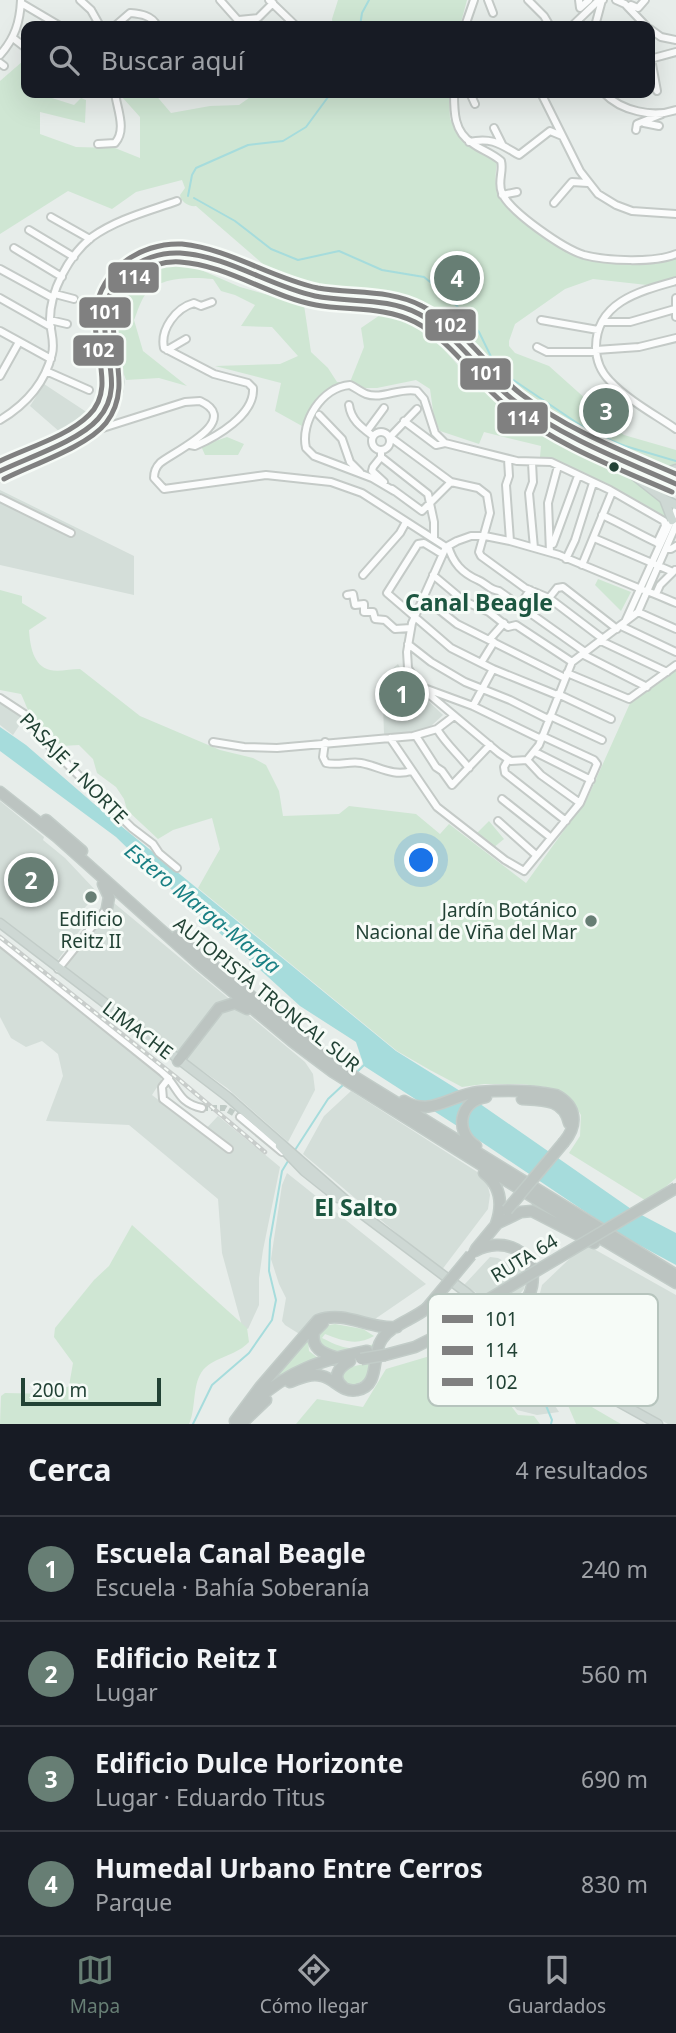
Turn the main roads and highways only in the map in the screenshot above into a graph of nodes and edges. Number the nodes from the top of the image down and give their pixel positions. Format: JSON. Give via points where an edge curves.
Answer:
{"nodes":[{"id":1,"x":608,"y":453,"type":"junction"},
{"id":2,"x":620,"y":465,"type":"junction"},
{"id":3,"x":676,"y":469,"type":"edge"},
{"id":4,"x":0,"y":471,"type":"edge"},
{"id":5,"x":0,"y":477,"type":"edge"},
{"id":6,"x":676,"y":484,"type":"edge"},
{"id":7,"x":676,"y":490,"type":"edge"},
{"id":8,"x":664,"y":499,"type":"junction"},
{"id":9,"x":676,"y":507,"type":"edge"},
{"id":10,"x":674,"y":522,"type":"edge"},
{"id":11,"x":0,"y":784,"type":"edge"},
{"id":12,"x":0,"y":792,"type":"edge"},
{"id":13,"x":89,"y":867,"type":"junction"},
{"id":14,"x":107,"y":908,"type":"road end"},
{"id":15,"x":0,"y":923,"type":"edge"},
{"id":16,"x":262,"y":1016,"type":"junction"},
{"id":17,"x":178,"y":1060,"type":"junction"},
{"id":18,"x":337,"y":1067,"type":"junction"},
{"id":19,"x":355,"y":1079,"type":"junction"},
{"id":20,"x":566,"y":1140,"type":"junction"},
{"id":21,"x":676,"y":1188,"type":"edge"},
{"id":22,"x":676,"y":1196,"type":"edge"},
{"id":23,"x":578,"y":1217,"type":"junction"},
{"id":24,"x":496,"y":1224,"type":"junction"},
{"id":25,"x":473,"y":1253,"type":"junction"},
{"id":26,"x":416,"y":1256,"type":"junction"},
{"id":27,"x":648,"y":1267,"type":"junction"},
{"id":28,"x":676,"y":1275,"type":"edge"},
{"id":29,"x":676,"y":1283,"type":"edge"},
{"id":30,"x":439,"y":1294,"type":"edge"},
{"id":31,"x":460,"y":1294,"type":"edge"},
{"id":32,"x":466,"y":1294,"type":"edge"},
{"id":33,"x":502,"y":1294,"type":"edge"},
{"id":34,"x":505,"y":1294,"type":"edge"},
{"id":35,"x":529,"y":1294,"type":"edge"},
{"id":36,"x":428,"y":1307,"type":"edge"},
{"id":37,"x":397,"y":1327,"type":"junction"},
{"id":38,"x":428,"y":1336,"type":"edge"},
{"id":39,"x":382,"y":1342,"type":"junction"},
{"id":40,"x":336,"y":1357,"type":"junction"},
{"id":41,"x":359,"y":1357,"type":"junction"},
{"id":42,"x":290,"y":1382,"type":"junction"},
{"id":43,"x":346,"y":1389,"type":"junction"},
{"id":44,"x":626,"y":1406,"type":"edge"},
{"id":45,"x":236,"y":1423,"type":"edge"},
{"id":46,"x":658,"y":1424,"type":"edge"}],
"edges":[{"from":1,"to":3,"type":"main road","via":[[659,472]]},
{"from":1,"to":4,"type":"main road","via":[[561,431],[515,401],[442,328],[407,308],[303,293],[196,256],[174,253],[132,267],[107,299],[103,333],[113,384],[101,415],[83,430]]},
{"from":1,"to":6,"type":"main road"},
{"from":2,"to":5,"type":"main road","via":[[524,415],[417,320],[393,310],[303,300],[202,264],[177,260],[140,272],[115,301],[109,332],[118,387],[105,419],[90,432]]},
{"from":2,"to":7,"type":"main road"},
{"from":2,"to":8,"type":"main road"},
{"from":8,"to":9,"type":"main road"},
{"from":8,"to":10,"type":"main road"},
{"from":11,"to":18,"type":"highway","name":"AUTOPISTA TRONCAL SUR"},
{"from":12,"to":13,"type":"highway","name":"AUTOPISTA TRONCAL SUR"},
{"from":13,"to":14,"type":"highway","via":[[107,891]]},
{"from":13,"to":16,"type":"highway","name":"AUTOPISTA TRONCAL SUR"},
{"from":15,"to":17,"type":"main road","name":"LIMACHE"},
{"from":16,"to":17,"type":"highway","via":[[238,1004],[219,1008]]},
{"from":16,"to":18,"type":"highway","name":"AUTOPISTA TRONCAL SUR"},
{"from":17,"to":26,"type":"main road","name":"LIMACHE","via":[[228,1097],[335,1196]]},
{"from":18,"to":19,"type":"highway","name":"AUTOPISTA TRONCAL SUR"},
{"from":19,"to":20,"type":"highway","via":[[410,1105],[432,1108],[481,1092],[560,1097],[573,1113]]},
{"from":19,"to":23,"type":"highway","name":"AUTOPISTA TRONCAL SUR"},
{"from":19,"to":24,"type":"highway","via":[[390,1113],[492,1179],[500,1197]]},
{"from":19,"to":27,"type":"highway","name":"AUTOPISTA TRONCAL SUR"},
{"from":20,"to":23,"type":"highway","via":[[568,1118],[558,1105],[546,1101],[493,1097],[474,1101],[463,1113],[466,1137]]},
{"from":20,"to":24,"type":"highway","bridge":true},
{"from":21,"to":33,"type":"highway","name":"RUTA 64","bridge":true},
{"from":22,"to":34,"type":"highway","name":"RUTA 64"},
{"from":23,"to":28,"type":"highway","name":"AUTOPISTA TRONCAL SUR"},
{"from":24,"to":25,"type":"highway"},
{"from":24,"to":27,"type":"highway","via":[[521,1212],[537,1212]]},
{"from":25,"to":30,"type":"highway","bridge":true},
{"from":25,"to":35,"type":"highway","via":[[490,1245],[516,1248],[531,1265]]},
{"from":26,"to":31,"type":"main road","name":"LIMACHE"},
{"from":26,"to":32,"type":"main road","name":"LIMACHE"},
{"from":27,"to":29,"type":"highway","name":"AUTOPISTA TRONCAL SUR"},
{"from":36,"to":37,"type":"highway","bridge":true},
{"from":37,"to":39,"type":"highway"},
{"from":37,"to":45,"type":"highway","via":[[344,1318],[318,1320]]},
{"from":38,"to":39,"type":"highway","name":"RUTA 64"},
{"from":39,"to":40,"type":"highway","via":[[362,1325],[335,1321],[320,1325],[314,1332],[314,1344],[320,1352]]},
{"from":39,"to":41,"type":"highway","name":"RUTA 64","bridge":true},
{"from":39,"to":43,"type":"highway","via":[[369,1382],[360,1389]]},
{"from":40,"to":41,"type":"highway"},
{"from":40,"to":45,"type":"highway","via":[[288,1376]]},
{"from":41,"to":42,"type":"highway"},
{"from":41,"to":43,"type":"highway","via":[[339,1368],[338,1381]]},
{"from":42,"to":43,"type":"highway","via":[[318,1376]]},
{"from":42,"to":45,"type":"highway"},
{"from":44,"to":46,"type":"main road","name":"LIMACHE"}]}
